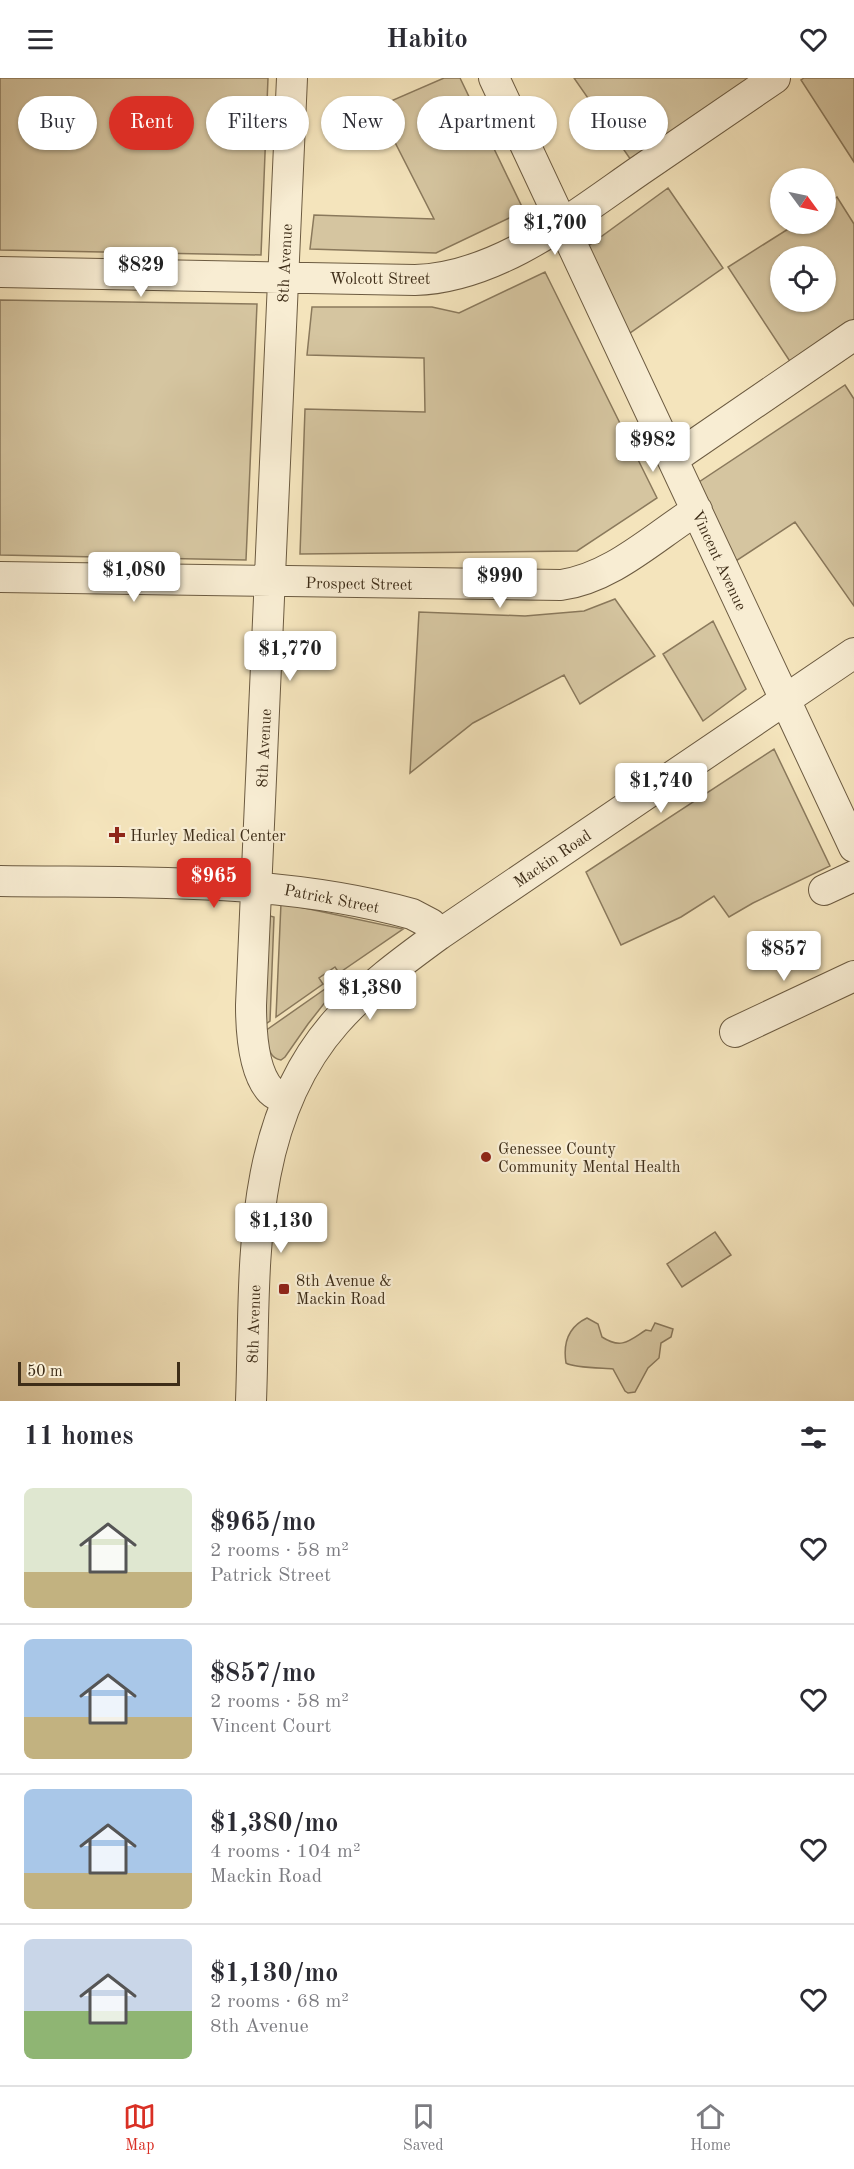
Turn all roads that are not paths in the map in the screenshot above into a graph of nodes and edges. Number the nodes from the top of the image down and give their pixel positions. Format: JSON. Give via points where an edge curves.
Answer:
{"nodes":[{"id":1,"x":292,"y":78,"type":"edge"},
{"id":2,"x":494,"y":78,"type":"edge"},
{"id":3,"x":775,"y":78,"type":"edge"},
{"id":4,"x":562,"y":224,"type":"junction"},
{"id":5,"x":0,"y":272,"type":"edge"},
{"id":6,"x":283,"y":277,"type":"junction"},
{"id":7,"x":854,"y":335,"type":"edge"},
{"id":8,"x":673,"y":459,"type":"junction"},
{"id":9,"x":697,"y":510,"type":"junction"},
{"id":10,"x":0,"y":577,"type":"edge"},
{"id":11,"x":270,"y":582,"type":"junction"},
{"id":12,"x":854,"y":653,"type":"edge"},
{"id":13,"x":785,"y":700,"type":"junction"},
{"id":14,"x":854,"y":847,"type":"edge"},
{"id":15,"x":854,"y":876,"type":"edge"},
{"id":16,"x":0,"y":881,"type":"edge"},
{"id":17,"x":257,"y":886,"type":"junction"},
{"id":18,"x":824,"y":890,"type":"dead end"},
{"id":19,"x":440,"y":934,"type":"junction"},
{"id":20,"x":854,"y":976,"type":"edge"},
{"id":21,"x":735,"y":1032,"type":"dead end"},
{"id":22,"x":287,"y":1100,"type":"junction"},
{"id":23,"x":251,"y":1401,"type":"edge"}],
"edges":[{"from":1,"to":6,"type":"street","name":"8th Avenue"},
{"from":2,"to":4,"type":"street","name":"Vincent Avenue"},
{"from":3,"to":4,"type":"street","name":"Wolcott Street"},
{"from":4,"to":6,"type":"street","name":"Wolcott Street","via":[[514,250],[451,276],[415,280]]},
{"from":4,"to":8,"type":"street","name":"Vincent Avenue"},
{"from":5,"to":6,"type":"street","name":"Wolcott Street"},
{"from":6,"to":11,"type":"street","name":"8th Avenue"},
{"from":7,"to":8,"type":"street"},
{"from":8,"to":9,"type":"street","name":"Vincent Avenue"},
{"from":9,"to":11,"type":"street","name":"Prospect Street","via":[[609,569],[574,583]]},
{"from":9,"to":13,"type":"street","name":"Vincent Avenue"},
{"from":10,"to":11,"type":"street","name":"Prospect Street"},
{"from":11,"to":17,"type":"street","name":"8th Avenue"},
{"from":12,"to":13,"type":"street","name":"Mackin Road"},
{"from":13,"to":14,"type":"street","name":"Vincent Avenue"},
{"from":13,"to":19,"type":"street","name":"Mackin Road"},
{"from":15,"to":18,"type":"street"},
{"from":16,"to":17,"type":"street","name":"Patrick Street"},
{"from":17,"to":19,"type":"street","name":"Patrick Street","via":[[405,913],[425,920]]},
{"from":17,"to":22,"type":"street","name":"8th Avenue","via":[[252,1033],[267,1085]]},
{"from":19,"to":22,"type":"street","name":"Mackin Road","via":[[377,982],[334,1024]]},
{"from":20,"to":21,"type":"street"},
{"from":22,"to":23,"type":"street","name":"8th Avenue","via":[[273,1138],[262,1193]]}]}
